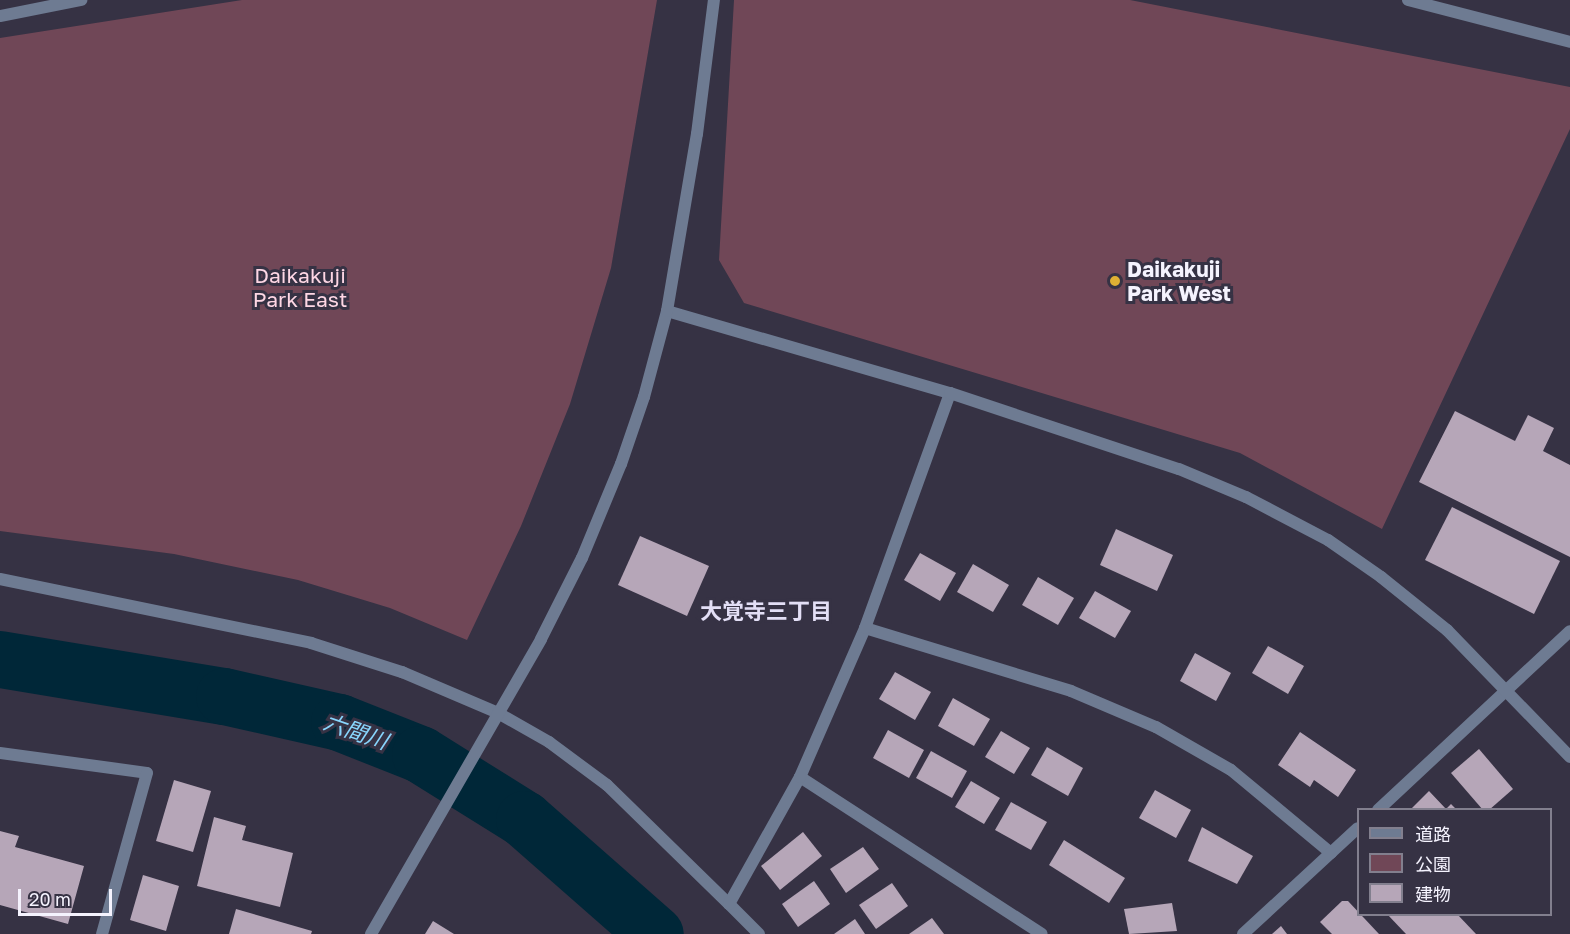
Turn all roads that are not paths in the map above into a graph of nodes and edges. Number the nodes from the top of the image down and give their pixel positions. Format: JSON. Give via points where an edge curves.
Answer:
{"nodes":[{"id":1,"x":81,"y":0,"type":"edge"},
{"id":2,"x":714,"y":0,"type":"edge"},
{"id":3,"x":1408,"y":0,"type":"edge"},
{"id":4,"x":0,"y":16,"type":"edge"},
{"id":5,"x":1570,"y":42,"type":"edge"},
{"id":6,"x":667,"y":311,"type":"junction"},
{"id":7,"x":950,"y":393,"type":"junction"},
{"id":8,"x":0,"y":579,"type":"edge"},
{"id":9,"x":865,"y":628,"type":"junction"},
{"id":10,"x":1570,"y":631,"type":"edge"},
{"id":11,"x":1509,"y":690,"type":"junction"},
{"id":12,"x":498,"y":713,"type":"junction"},
{"id":13,"x":0,"y":753,"type":"edge"},
{"id":14,"x":1570,"y":757,"type":"edge"},
{"id":15,"x":800,"y":777,"type":"junction"},
{"id":16,"x":1380,"y":808,"type":"edge"},
{"id":17,"x":1357,"y":830,"type":"edge"},
{"id":18,"x":1331,"y":853,"type":"junction"},
{"id":19,"x":729,"y":904,"type":"junction"},
{"id":20,"x":102,"y":934,"type":"edge"},
{"id":21,"x":372,"y":934,"type":"edge"},
{"id":22,"x":759,"y":934,"type":"edge"},
{"id":23,"x":1042,"y":934,"type":"edge"},
{"id":24,"x":1243,"y":934,"type":"edge"}],
"edges":[{"from":1,"to":4,"type":"street"},
{"from":2,"to":6,"type":"street","via":[[697,134]]},
{"from":3,"to":5,"type":"street"},
{"from":6,"to":7,"type":"street"},
{"from":6,"to":12,"type":"street","via":[[644,397],[586,548]]},
{"from":7,"to":9,"type":"street"},
{"from":7,"to":11,"type":"street","via":[[1179,469],[1246,497],[1328,540],[1447,630]]},
{"from":8,"to":12,"type":"street","via":[[311,643],[402,672]]},
{"from":9,"to":15,"type":"street"},
{"from":9,"to":18,"type":"street","via":[[1071,691],[1156,727],[1231,770]]},
{"from":10,"to":11,"type":"street"},
{"from":11,"to":14,"type":"street"},
{"from":11,"to":16,"type":"street"},
{"from":12,"to":19,"type":"street","via":[[549,742],[607,785]]},
{"from":12,"to":21,"type":"street"},
{"from":13,"to":20,"type":"street","via":[[147,773]]},
{"from":15,"to":19,"type":"street"},
{"from":15,"to":23,"type":"street"},
{"from":17,"to":18,"type":"street"},
{"from":18,"to":24,"type":"street"},
{"from":19,"to":22,"type":"street"}]}
